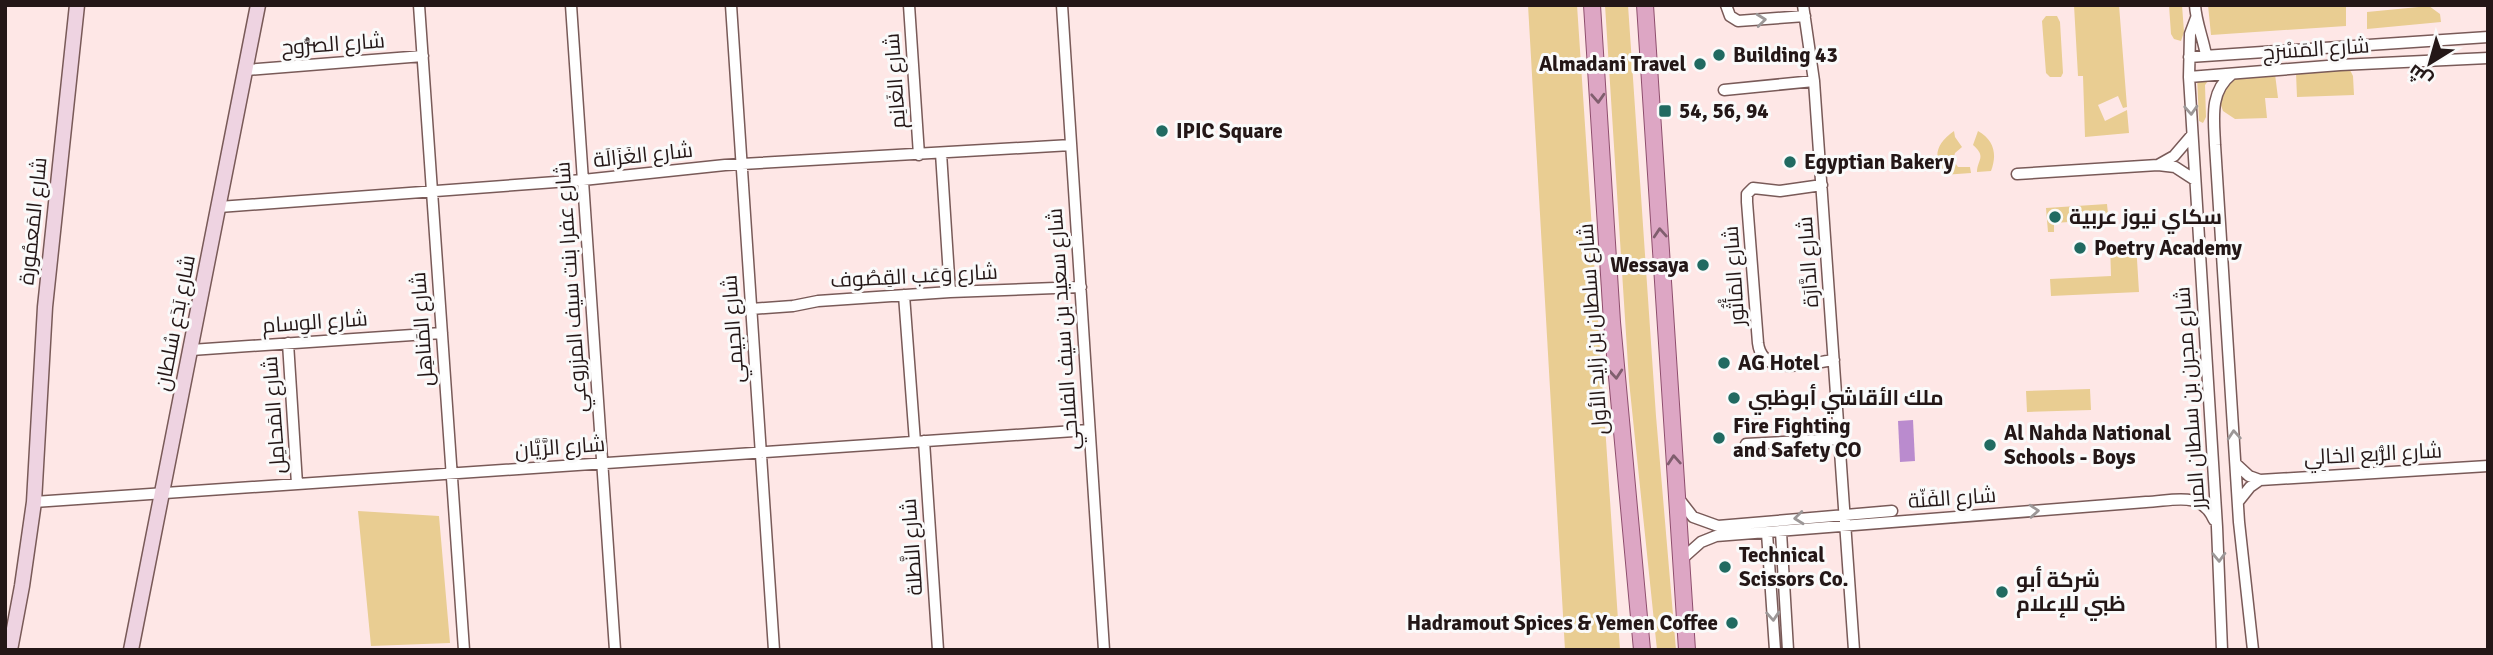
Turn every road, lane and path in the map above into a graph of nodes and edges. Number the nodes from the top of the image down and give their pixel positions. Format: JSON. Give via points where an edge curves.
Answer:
{"nodes":[{"id":1,"x":77,"y":5,"type":"edge"},
{"id":2,"x":258,"y":5,"type":"edge"},
{"id":3,"x":419,"y":5,"type":"edge"},
{"id":4,"x":571,"y":5,"type":"edge"},
{"id":5,"x":731,"y":5,"type":"edge"},
{"id":6,"x":909,"y":5,"type":"edge"},
{"id":7,"x":1062,"y":5,"type":"edge"},
{"id":8,"x":1592,"y":5,"type":"edge"},
{"id":9,"x":1644,"y":5,"type":"edge"},
{"id":10,"x":1726,"y":5,"type":"edge"},
{"id":11,"x":2194,"y":5,"type":"edge"},
{"id":12,"x":1804,"y":10,"type":"edge"},
{"id":13,"x":2196,"y":18,"type":"junction"},
{"id":14,"x":2488,"y":37,"type":"edge"},
{"id":15,"x":2306,"y":49,"type":"junction"},
{"id":16,"x":2206,"y":55,"type":"junction"},
{"id":17,"x":423,"y":56,"type":"junction"},
{"id":18,"x":2189,"y":57,"type":"junction"},
{"id":19,"x":2488,"y":58,"type":"edge"},
{"id":20,"x":2306,"y":68,"type":"junction"},
{"id":21,"x":246,"y":70,"type":"junction"},
{"id":22,"x":2232,"y":74,"type":"junction"},
{"id":23,"x":2189,"y":76,"type":"junction"},
{"id":24,"x":1814,"y":81,"type":"junction"},
{"id":25,"x":1724,"y":90,"type":"dead end"},
{"id":26,"x":2193,"y":140,"type":"junction"},
{"id":27,"x":1071,"y":145,"type":"junction"},
{"id":28,"x":2215,"y":145,"type":"junction"},
{"id":29,"x":941,"y":153,"type":"junction"},
{"id":30,"x":919,"y":155,"type":"junction"},
{"id":31,"x":741,"y":164,"type":"junction"},
{"id":32,"x":2158,"y":165,"type":"junction"},
{"id":33,"x":2017,"y":174,"type":"dead end"},
{"id":34,"x":583,"y":180,"type":"junction"},
{"id":35,"x":2195,"y":180,"type":"junction"},
{"id":36,"x":1822,"y":185,"type":"junction"},
{"id":37,"x":432,"y":190,"type":"junction"},
{"id":38,"x":219,"y":207,"type":"junction"},
{"id":39,"x":1081,"y":287,"type":"junction"},
{"id":40,"x":950,"y":292,"type":"junction"},
{"id":41,"x":904,"y":295,"type":"junction"},
{"id":42,"x":751,"y":309,"type":"junction"},
{"id":43,"x":442,"y":333,"type":"junction"},
{"id":44,"x":288,"y":343,"type":"junction"},
{"id":45,"x":191,"y":350,"type":"junction"},
{"id":46,"x":1834,"y":360,"type":"junction"},
{"id":47,"x":1089,"y":430,"type":"junction"},
{"id":48,"x":1839,"y":439,"type":"junction"},
{"id":49,"x":919,"y":442,"type":"junction"},
{"id":50,"x":1746,"y":444,"type":"dead end"},
{"id":51,"x":761,"y":452,"type":"junction"},
{"id":52,"x":602,"y":463,"type":"junction"},
{"id":53,"x":2236,"y":464,"type":"junction"},
{"id":54,"x":2488,"y":466,"type":"edge"},
{"id":55,"x":451,"y":473,"type":"junction"},
{"id":56,"x":2260,"y":480,"type":"junction"},
{"id":57,"x":297,"y":484,"type":"junction"},
{"id":58,"x":162,"y":493,"type":"junction"},
{"id":59,"x":1677,"y":496,"type":"junction"},
{"id":60,"x":34,"y":502,"type":"junction"},
{"id":61,"x":2238,"y":502,"type":"junction"},
{"id":62,"x":1892,"y":511,"type":"dead end"},
{"id":63,"x":1843,"y":514,"type":"junction"},
{"id":64,"x":1844,"y":526,"type":"junction"},
{"id":65,"x":2217,"y":527,"type":"junction"},
{"id":66,"x":1781,"y":532,"type":"junction"},
{"id":67,"x":1767,"y":533,"type":"junction"},
{"id":68,"x":1683,"y":558,"type":"junction"},
{"id":69,"x":10,"y":650,"type":"edge"},
{"id":70,"x":131,"y":650,"type":"edge"},
{"id":71,"x":464,"y":650,"type":"edge"},
{"id":72,"x":615,"y":650,"type":"edge"},
{"id":73,"x":774,"y":650,"type":"edge"},
{"id":74,"x":938,"y":650,"type":"edge"},
{"id":75,"x":1104,"y":650,"type":"edge"},
{"id":76,"x":1642,"y":650,"type":"edge"},
{"id":77,"x":1688,"y":650,"type":"edge"},
{"id":78,"x":1775,"y":650,"type":"edge"},
{"id":79,"x":1788,"y":650,"type":"edge"},
{"id":80,"x":1854,"y":650,"type":"edge"},
{"id":81,"x":2222,"y":650,"type":"edge"},
{"id":82,"x":2253,"y":650,"type":"edge"}],
"edges":[{"from":1,"to":60,"type":"street","name":"شارع المَعمُورة","via":[[45,307]]},
{"from":2,"to":21,"type":"street","name":"شارع بَدَع سُلطان"},
{"from":3,"to":17,"type":"street","name":"شارع المَناهِل"},
{"from":4,"to":34,"type":"street","name":"شارع عفرا بنت سيف المزروعي"},
{"from":5,"to":31,"type":"street","name":"شارع الجيمي"},
{"from":6,"to":30,"type":"street","name":"شارع الغَانِم"},
{"from":7,"to":27,"type":"street","name":"شارع سعيد بن سيف الفلاحي"},
{"from":8,"to":76,"type":"main road","name":"شارع سلطان بن زايد الأول","one_way":true,"via":[[1612,322]]},
{"from":59,"to":9,"type":"main road","one_way":true},
{"from":10,"to":12,"type":"street","one_way":true,"via":[[1738,21]]},
{"from":11,"to":13,"type":"street","name":"شارع مجرن بن سلطان المرر"},
{"from":12,"to":24,"type":"street","name":"شارع الدَّارَة"},
{"from":13,"to":16,"type":"street","name":"شارع مجرن بن سلطان المرر"},
{"from":13,"to":18,"type":"street","name":"شارع مجرن بن سلطان المرر"},
{"from":14,"to":15,"type":"street","name":"شارع المَسْرَج"},
{"from":15,"to":16,"type":"street","name":"شارع المَسْرَج"},
{"from":15,"to":20,"type":"street","via":[[2311,56]]},
{"from":16,"to":18,"type":"street","name":"شارع المَسْرَج"},
{"from":17,"to":21,"type":"street","name":"شارع الصُّرُوح"},
{"from":17,"to":37,"type":"street","name":"شارع المَناهِل"},
{"from":18,"to":23,"type":"street","name":"شارع مجرن بن سلطان المرر"},
{"from":19,"to":20,"type":"street","name":"شارع المَسْرَج"},
{"from":20,"to":22,"type":"street","name":"شارع المَسْرَج"},
{"from":21,"to":38,"type":"street","name":"شارع بَدَع سُلطان"},
{"from":22,"to":23,"type":"street","name":"شارع المَسْرَج"},
{"from":22,"to":28,"type":"street","name":"شارع مجرن بن سلطان المرر","via":[[2216,95]]},
{"from":23,"to":26,"type":"street","name":"شارع مجرن بن سلطان المرر","one_way":true},
{"from":24,"to":25,"type":"street"},
{"from":24,"to":36,"type":"street","name":"شارع الدَّارَة"},
{"from":26,"to":28,"type":"street"},
{"from":26,"to":32,"type":"street"},
{"from":26,"to":35,"type":"street","name":"شارع مجرن بن سلطان المرر"},
{"from":27,"to":29,"type":"street","name":"شارع الغَزَالَة"},
{"from":27,"to":39,"type":"street","name":"شارع سعيد بن سيف الفلاحي"},
{"from":53,"to":28,"type":"street","name":"شارع مجرن بن سلطان المرر","one_way":true},
{"from":29,"to":30,"type":"street","name":"شارع الغَزَالَة"},
{"from":29,"to":40,"type":"street"},
{"from":30,"to":31,"type":"street","name":"شارع الغَزَالَة"},
{"from":31,"to":34,"type":"street","name":"شارع الغَزَالَة"},
{"from":31,"to":42,"type":"street","name":"شارع الجيمي"},
{"from":32,"to":33,"type":"street"},
{"from":32,"to":35,"type":"street","via":[[2175,167]]},
{"from":34,"to":37,"type":"street","name":"شارع الغَزَالَة"},
{"from":34,"to":52,"type":"street","name":"شارع عفرا بنت سيف المزروعي"},
{"from":35,"to":65,"type":"street","name":"شارع مجرن بن سلطان المرر"},
{"from":36,"to":46,"type":"street","name":"شارع الدَّارَة"},
{"from":36,"to":46,"type":"street","name":"شارع المَأْثُور","via":[[1780,191],[1753,188],[1747,202],[1762,357],[1782,366]]},
{"from":37,"to":38,"type":"street","name":"شارع الغَزَالَة"},
{"from":37,"to":43,"type":"street","name":"شارع المَناهِل"},
{"from":38,"to":45,"type":"street","name":"شارع بَدَع سُلطان"},
{"from":39,"to":40,"type":"street","name":"شارع وَعَب القِصُوف"},
{"from":39,"to":47,"type":"street","name":"شارع سعيد بن سيف الفلاحي"},
{"from":40,"to":41,"type":"street","name":"شارع وَعَب القِصُوف"},
{"from":41,"to":42,"type":"street","name":"شارع وَعَب القِصُوف"},
{"from":41,"to":49,"type":"street","name":"شارع النَّطلة"},
{"from":42,"to":51,"type":"street","name":"شارع الجيمي"},
{"from":43,"to":44,"type":"street","name":"شارع الوِسام"},
{"from":43,"to":55,"type":"street","name":"شارع المَناهِل"},
{"from":44,"to":45,"type":"street","name":"شارع الوِسام"},
{"from":44,"to":57,"type":"street","name":"شارع المَحامِل"},
{"from":45,"to":58,"type":"street","name":"شارع بَدَع سُلطان"},
{"from":46,"to":48,"type":"street","name":"شارع الدَّارَة"},
{"from":47,"to":49,"type":"street","name":"شارع الرَّيَّان"},
{"from":47,"to":75,"type":"street","name":"شارع سعيد بن سيف الفلاحي"},
{"from":48,"to":50,"type":"street"},
{"from":48,"to":63,"type":"street","name":"شارع الدَّارَة"},
{"from":49,"to":51,"type":"street","name":"شارع الرَّيَّان"},
{"from":49,"to":74,"type":"street","name":"شارع النَّطلة"},
{"from":51,"to":52,"type":"street","name":"شارع الرَّيَّان"},
{"from":51,"to":73,"type":"street","name":"شارع الجيمي"},
{"from":52,"to":55,"type":"street","name":"شارع الرَّيَّان"},
{"from":52,"to":72,"type":"street","name":"شارع عفرا بنت سيف المزروعي"},
{"from":53,"to":56,"type":"street"},
{"from":53,"to":61,"type":"street","name":"شارع مجرن بن سلطان المرر"},
{"from":54,"to":56,"type":"street","name":"شارع الرُّبع الخالِي"},
{"from":55,"to":57,"type":"street","name":"شارع الرَّيَّان"},
{"from":55,"to":71,"type":"street","name":"شارع المَناهِل"},
{"from":56,"to":61,"type":"street"},
{"from":57,"to":58,"type":"street","name":"شارع الرَّيَّان"},
{"from":58,"to":60,"type":"street","name":"شارع الرَّيَّان"},
{"from":58,"to":70,"type":"street","name":"شارع بَدَع سُلطان"},
{"from":63,"to":59,"type":"street","name":"شارع الفَنّة","one_way":true,"via":[[1718,526],[1693,517]]},
{"from":59,"to":68,"type":"main road"},
{"from":60,"to":69,"type":"street","name":"شارع المَعمُورة"},
{"from":61,"to":82,"type":"street","name":"شارع مجرن بن سلطان المرر"},
{"from":62,"to":63,"type":"street","name":"شارع الفَنّة"},
{"from":63,"to":64,"type":"street","name":"شارع الدَّارَة"},
{"from":64,"to":65,"type":"street","name":"شارع الفَنّة","one_way":true,"via":[[2189,500],[2205,505]]},
{"from":64,"to":66,"type":"street","name":"شارع الفَنّة"},
{"from":64,"to":80,"type":"street","name":"شارع الدَّارَة"},
{"from":65,"to":81,"type":"street","name":"شارع مجرن بن سلطان المرر","one_way":true},
{"from":66,"to":67,"type":"street","name":"شارع الفَنّة"},
{"from":66,"to":79,"type":"street"},
{"from":67,"to":68,"type":"street","name":"شارع الفَنّة","via":[[1716,536]]},
{"from":67,"to":78,"type":"street","one_way":true},
{"from":68,"to":77,"type":"main road"}]}
